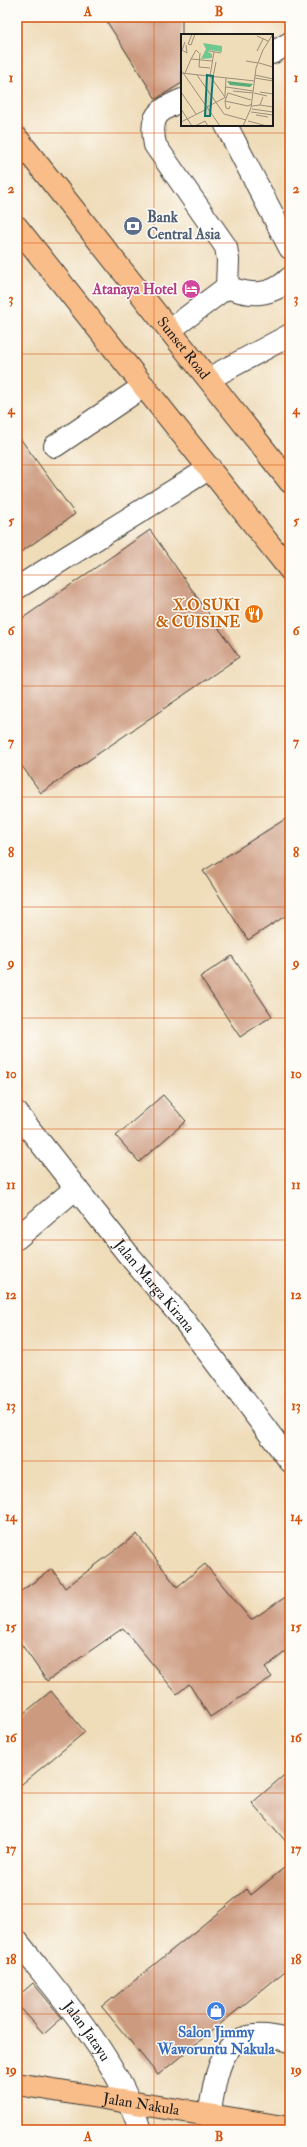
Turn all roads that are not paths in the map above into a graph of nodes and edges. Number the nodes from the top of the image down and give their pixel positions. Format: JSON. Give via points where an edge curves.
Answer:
{"nodes":[{"id":1,"x":290,"y":43,"type":"edge"},
{"id":2,"x":273,"y":52,"type":"edge"},
{"id":3,"x":181,"y":100,"type":"edge"},
{"id":4,"x":227,"y":126,"type":"edge"},
{"id":5,"x":17,"y":138,"type":"edge"},
{"id":6,"x":17,"y":227,"type":"edge"},
{"id":7,"x":290,"y":248,"type":"edge"},
{"id":8,"x":290,"y":278,"type":"edge"},
{"id":9,"x":227,"y":287,"type":"junction"},
{"id":10,"x":170,"y":330,"type":"junction"},
{"id":11,"x":290,"y":335,"type":"edge"},
{"id":12,"x":210,"y":378,"type":"junction"},
{"id":13,"x":144,"y":386,"type":"junction"},
{"id":14,"x":55,"y":446,"type":"dead end"},
{"id":15,"x":210,"y":468,"type":"junction"},
{"id":16,"x":290,"y":482,"type":"edge"},
{"id":17,"x":290,"y":570,"type":"edge"},
{"id":18,"x":17,"y":588,"type":"edge"},
{"id":19,"x":17,"y":1113,"type":"edge"},
{"id":20,"x":76,"y":1188,"type":"junction"},
{"id":21,"x":17,"y":1238,"type":"edge"},
{"id":22,"x":290,"y":1460,"type":"edge"},
{"id":23,"x":17,"y":1941,"type":"edge"},
{"id":24,"x":290,"y":2041,"type":"edge"},
{"id":25,"x":17,"y":2084,"type":"edge"},
{"id":26,"x":131,"y":2102,"type":"junction"},
{"id":27,"x":209,"y":2116,"type":"junction"},
{"id":28,"x":290,"y":2128,"type":"edge"},
{"id":29,"x":140,"y":2130,"type":"edge"}],
"edges":[{"from":1,"to":2,"type":"street"},
{"from":3,"to":9,"type":"street","via":[[164,108],[155,117],[152,130],[155,145],[226,247]]},
{"from":4,"to":7,"type":"street"},
{"from":5,"to":10,"type":"main road","name":"Sunset Road"},
{"from":6,"to":13,"type":"main road"},
{"from":8,"to":9,"type":"street","via":[[272,291],[259,294],[244,293]]},
{"from":9,"to":10,"type":"street"},
{"from":10,"to":12,"type":"main road","name":"Sunset Road"},
{"from":11,"to":12,"type":"street"},
{"from":12,"to":16,"type":"main road","name":"Sunset Road"},
{"from":13,"to":14,"type":"street"},
{"from":13,"to":15,"type":"main road"},
{"from":15,"to":17,"type":"main road"},
{"from":15,"to":18,"type":"street"},
{"from":19,"to":20,"type":"street","name":"Jalan Marga Kirana"},
{"from":20,"to":21,"type":"street"},
{"from":20,"to":22,"type":"street","name":"Jalan Marga Kirana","via":[[183,1318]]},
{"from":23,"to":26,"type":"street","name":"Jalan Jatayu","via":[[100,2047]]},
{"from":24,"to":27,"type":"street","via":[[261,2034],[246,2037],[231,2046],[219,2064]]},
{"from":25,"to":26,"type":"main road","name":"Jalan Nakula"},
{"from":26,"to":27,"type":"main road","name":"Jalan Nakula"},
{"from":26,"to":29,"type":"street","name":"Jalan Jatayu"},
{"from":27,"to":28,"type":"main road","name":"Jalan Nakula"}]}
